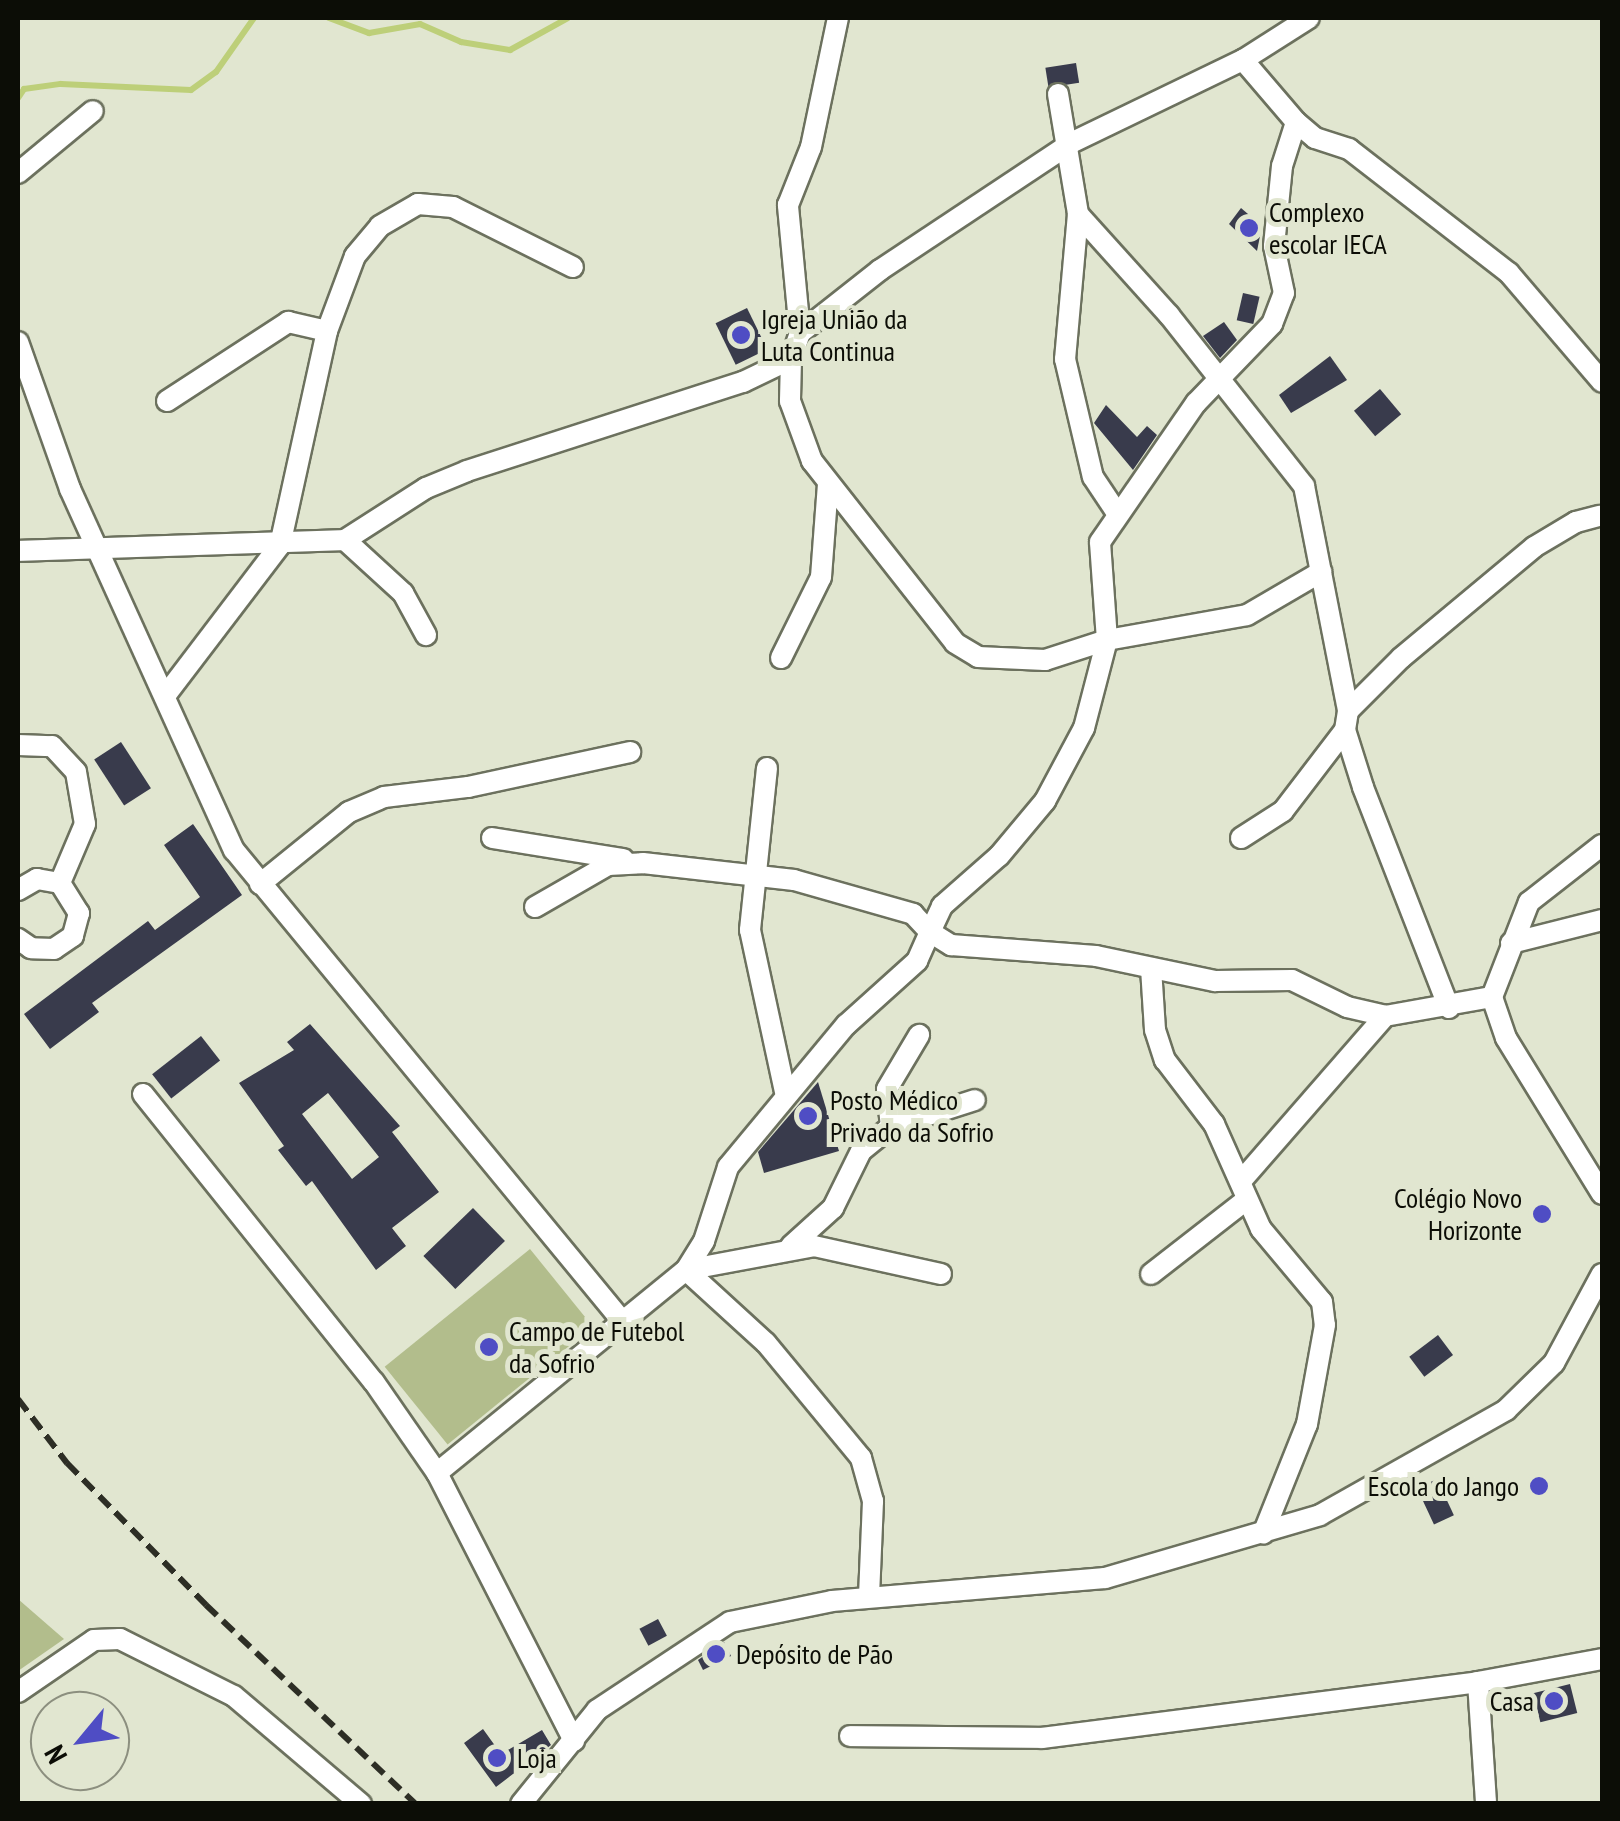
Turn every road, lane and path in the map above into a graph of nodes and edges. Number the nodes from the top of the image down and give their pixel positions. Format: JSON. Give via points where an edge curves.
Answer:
{"nodes":[{"id":1,"x":838,"y":18,"type":"edge"},
{"id":2,"x":1309,"y":18,"type":"edge"},
{"id":3,"x":1243,"y":60,"type":"junction"},
{"id":4,"x":1058,"y":94,"type":"dead end"},
{"id":5,"x":94,"y":111,"type":"dead end"},
{"id":6,"x":1296,"y":122,"type":"junction"},
{"id":7,"x":1071,"y":143,"type":"junction"},
{"id":8,"x":18,"y":173,"type":"edge"},
{"id":9,"x":1078,"y":214,"type":"junction"},
{"id":10,"x":573,"y":267,"type":"dead end"},
{"id":11,"x":327,"y":331,"type":"junction"},
{"id":12,"x":800,"y":333,"type":"junction"},
{"id":13,"x":18,"y":342,"type":"edge"},
{"id":14,"x":791,"y":359,"type":"junction"},
{"id":15,"x":1216,"y":381,"type":"junction"},
{"id":16,"x":1602,"y":382,"type":"edge"},
{"id":17,"x":167,"y":401,"type":"dead end"},
{"id":18,"x":828,"y":483,"type":"junction"},
{"id":19,"x":1118,"y":513,"type":"junction"},
{"id":20,"x":1602,"y":516,"type":"edge"},
{"id":21,"x":345,"y":540,"type":"junction"},
{"id":22,"x":280,"y":545,"type":"junction"},
{"id":23,"x":98,"y":550,"type":"junction"},
{"id":24,"x":18,"y":551,"type":"edge"},
{"id":25,"x":1321,"y":572,"type":"junction"},
{"id":26,"x":426,"y":634,"type":"dead end"},
{"id":27,"x":1107,"y":640,"type":"junction"},
{"id":28,"x":781,"y":658,"type":"dead end"},
{"id":29,"x":165,"y":696,"type":"junction"},
{"id":30,"x":1347,"y":720,"type":"junction"},
{"id":31,"x":18,"y":745,"type":"edge"},
{"id":32,"x":630,"y":752,"type":"dead end"},
{"id":33,"x":766,"y":768,"type":"dead end"},
{"id":34,"x":492,"y":838,"type":"dead end"},
{"id":35,"x":1241,"y":838,"type":"dead end"},
{"id":36,"x":1602,"y":845,"type":"edge"},
{"id":37,"x":643,"y":863,"type":"junction"},
{"id":38,"x":752,"y":877,"type":"junction"},
{"id":39,"x":60,"y":883,"type":"junction"},
{"id":40,"x":260,"y":884,"type":"junction"},
{"id":41,"x":18,"y":890,"type":"edge"},
{"id":42,"x":535,"y":907,"type":"dead end"},
{"id":43,"x":1602,"y":920,"type":"edge"},
{"id":44,"x":930,"y":932,"type":"junction"},
{"id":45,"x":18,"y":939,"type":"edge"},
{"id":46,"x":1511,"y":942,"type":"junction"},
{"id":47,"x":1151,"y":968,"type":"junction"},
{"id":48,"x":1492,"y":998,"type":"junction"},
{"id":49,"x":1449,"y":1008,"type":"junction"},
{"id":50,"x":1385,"y":1016,"type":"junction"},
{"id":51,"x":919,"y":1036,"type":"dead end"},
{"id":52,"x":143,"y":1094,"type":"dead end"},
{"id":53,"x":786,"y":1096,"type":"junction"},
{"id":54,"x":975,"y":1100,"type":"dead end"},
{"id":55,"x":891,"y":1127,"type":"junction"},
{"id":56,"x":1244,"y":1190,"type":"junction"},
{"id":57,"x":1602,"y":1194,"type":"edge"},
{"id":58,"x":788,"y":1248,"type":"junction"},
{"id":59,"x":686,"y":1270,"type":"junction"},
{"id":60,"x":941,"y":1274,"type":"dead end"},
{"id":61,"x":1151,"y":1274,"type":"dead end"},
{"id":62,"x":1602,"y":1274,"type":"edge"},
{"id":63,"x":623,"y":1322,"type":"junction"},
{"id":64,"x":437,"y":1473,"type":"junction"},
{"id":65,"x":1263,"y":1534,"type":"junction"},
{"id":66,"x":869,"y":1597,"type":"junction"},
{"id":67,"x":1602,"y":1659,"type":"edge"},
{"id":68,"x":1478,"y":1682,"type":"junction"},
{"id":69,"x":18,"y":1692,"type":"edge"},
{"id":70,"x":850,"y":1736,"type":"dead end"},
{"id":71,"x":574,"y":1741,"type":"junction"},
{"id":72,"x":361,"y":1804,"type":"edge"},
{"id":73,"x":521,"y":1804,"type":"edge"},
{"id":74,"x":1486,"y":1804,"type":"edge"}],
"edges":[{"from":1,"to":12,"type":"street","via":[[811,147],[788,205]]},
{"from":2,"to":3,"type":"street"},
{"from":3,"to":6,"type":"street"},
{"from":3,"to":7,"type":"street"},
{"from":4,"to":7,"type":"street"},
{"from":5,"to":8,"type":"street"},
{"from":6,"to":15,"type":"street","via":[[1282,166],[1274,246],[1284,294],[1272,324]]},
{"from":6,"to":16,"type":"street","via":[[1315,138],[1349,148],[1509,274]]},
{"from":7,"to":9,"type":"street"},
{"from":7,"to":12,"type":"street","via":[[880,270]]},
{"from":9,"to":15,"type":"street","via":[[1169,315]]},
{"from":9,"to":19,"type":"street","via":[[1065,359],[1093,477]]},
{"from":10,"to":11,"type":"street","via":[[453,207],[418,204],[380,226],[355,256]]},
{"from":11,"to":17,"type":"street","via":[[288,322]]},
{"from":11,"to":22,"type":"street"},
{"from":12,"to":14,"type":"street"},
{"from":13,"to":23,"type":"street"},
{"from":14,"to":18,"type":"street","via":[[790,401],[812,461]]},
{"from":14,"to":21,"type":"street","via":[[706,396],[467,471],[426,488]]},
{"from":15,"to":19,"type":"street"},
{"from":15,"to":25,"type":"street","via":[[1304,486]]},
{"from":18,"to":27,"type":"street","via":[[955,643],[978,657],[1044,660]]},
{"from":18,"to":28,"type":"street","via":[[821,577]]},
{"from":19,"to":27,"type":"street","via":[[1100,542]]},
{"from":20,"to":30,"type":"street","via":[[1576,522],[1521,557],[1360,694]]},
{"from":21,"to":22,"type":"street"},
{"from":21,"to":26,"type":"street","via":[[403,593]]},
{"from":22,"to":23,"type":"street"},
{"from":22,"to":29,"type":"street"},
{"from":23,"to":24,"type":"street"},
{"from":23,"to":29,"type":"street"},
{"from":25,"to":27,"type":"street","via":[[1247,615]]},
{"from":25,"to":30,"type":"street"},
{"from":27,"to":44,"type":"street","via":[[1084,728],[1044,801],[999,856],[942,906]]},
{"from":29,"to":40,"type":"street","via":[[212,810]]},
{"from":30,"to":35,"type":"street","via":[[1283,811]]},
{"from":30,"to":49,"type":"street"},
{"from":31,"to":39,"type":"street","via":[[52,746],[76,772],[86,824]]},
{"from":32,"to":40,"type":"street","via":[[468,787],[384,797],[348,812]]},
{"from":33,"to":38,"type":"street"},
{"from":34,"to":37,"type":"street"},
{"from":36,"to":46,"type":"street","via":[[1529,902]]},
{"from":37,"to":38,"type":"street"},
{"from":37,"to":42,"type":"street","via":[[608,865]]},
{"from":38,"to":44,"type":"street","via":[[794,880],[913,914]]},
{"from":38,"to":53,"type":"street","via":[[750,930]]},
{"from":39,"to":41,"type":"street","via":[[37,879]]},
{"from":39,"to":45,"type":"street","via":[[79,912],[72,936],[42,950]]},
{"from":40,"to":63,"type":"street"},
{"from":43,"to":46,"type":"street"},
{"from":44,"to":47,"type":"street","via":[[951,945],[1096,956]]},
{"from":44,"to":53,"type":"street","via":[[917,960],[846,1025]]},
{"from":46,"to":48,"type":"street"},
{"from":47,"to":50,"type":"street","via":[[1215,981],[1292,980],[1347,1007]]},
{"from":47,"to":56,"type":"street","via":[[1165,1060],[1214,1124]]},
{"from":48,"to":49,"type":"street"},
{"from":48,"to":57,"type":"street","via":[[1506,1038]]},
{"from":49,"to":50,"type":"street"},
{"from":50,"to":56,"type":"street"},
{"from":51,"to":55,"type":"street","via":[[887,1089]]},
{"from":52,"to":64,"type":"street","via":[[374,1382]]},
{"from":53,"to":59,"type":"street","via":[[728,1167],[704,1241]]},
{"from":54,"to":55,"type":"street"},
{"from":55,"to":58,"type":"street","via":[[860,1151],[833,1208]]},
{"from":56,"to":61,"type":"street"},
{"from":56,"to":65,"type":"street","via":[[1260,1228],[1310,1281],[1325,1324],[1307,1424]]},
{"from":58,"to":59,"type":"street"},
{"from":58,"to":60,"type":"street","via":[[814,1246]]},
{"from":59,"to":63,"type":"street"},
{"from":59,"to":66,"type":"street","via":[[766,1343],[861,1458],[874,1502]]},
{"from":62,"to":65,"type":"street","via":[[1554,1363],[1506,1410],[1363,1493]]},
{"from":63,"to":64,"type":"street"},
{"from":64,"to":71,"type":"street"},
{"from":65,"to":66,"type":"street","via":[[1105,1578],[928,1598]]},
{"from":66,"to":71,"type":"street","via":[[730,1622],[630,1684]]},
{"from":67,"to":68,"type":"street"},
{"from":68,"to":70,"type":"street","via":[[1042,1738]]},
{"from":68,"to":74,"type":"street"},
{"from":69,"to":72,"type":"street","via":[[94,1640],[120,1639],[234,1696]]},
{"from":71,"to":73,"type":"street"}]}
